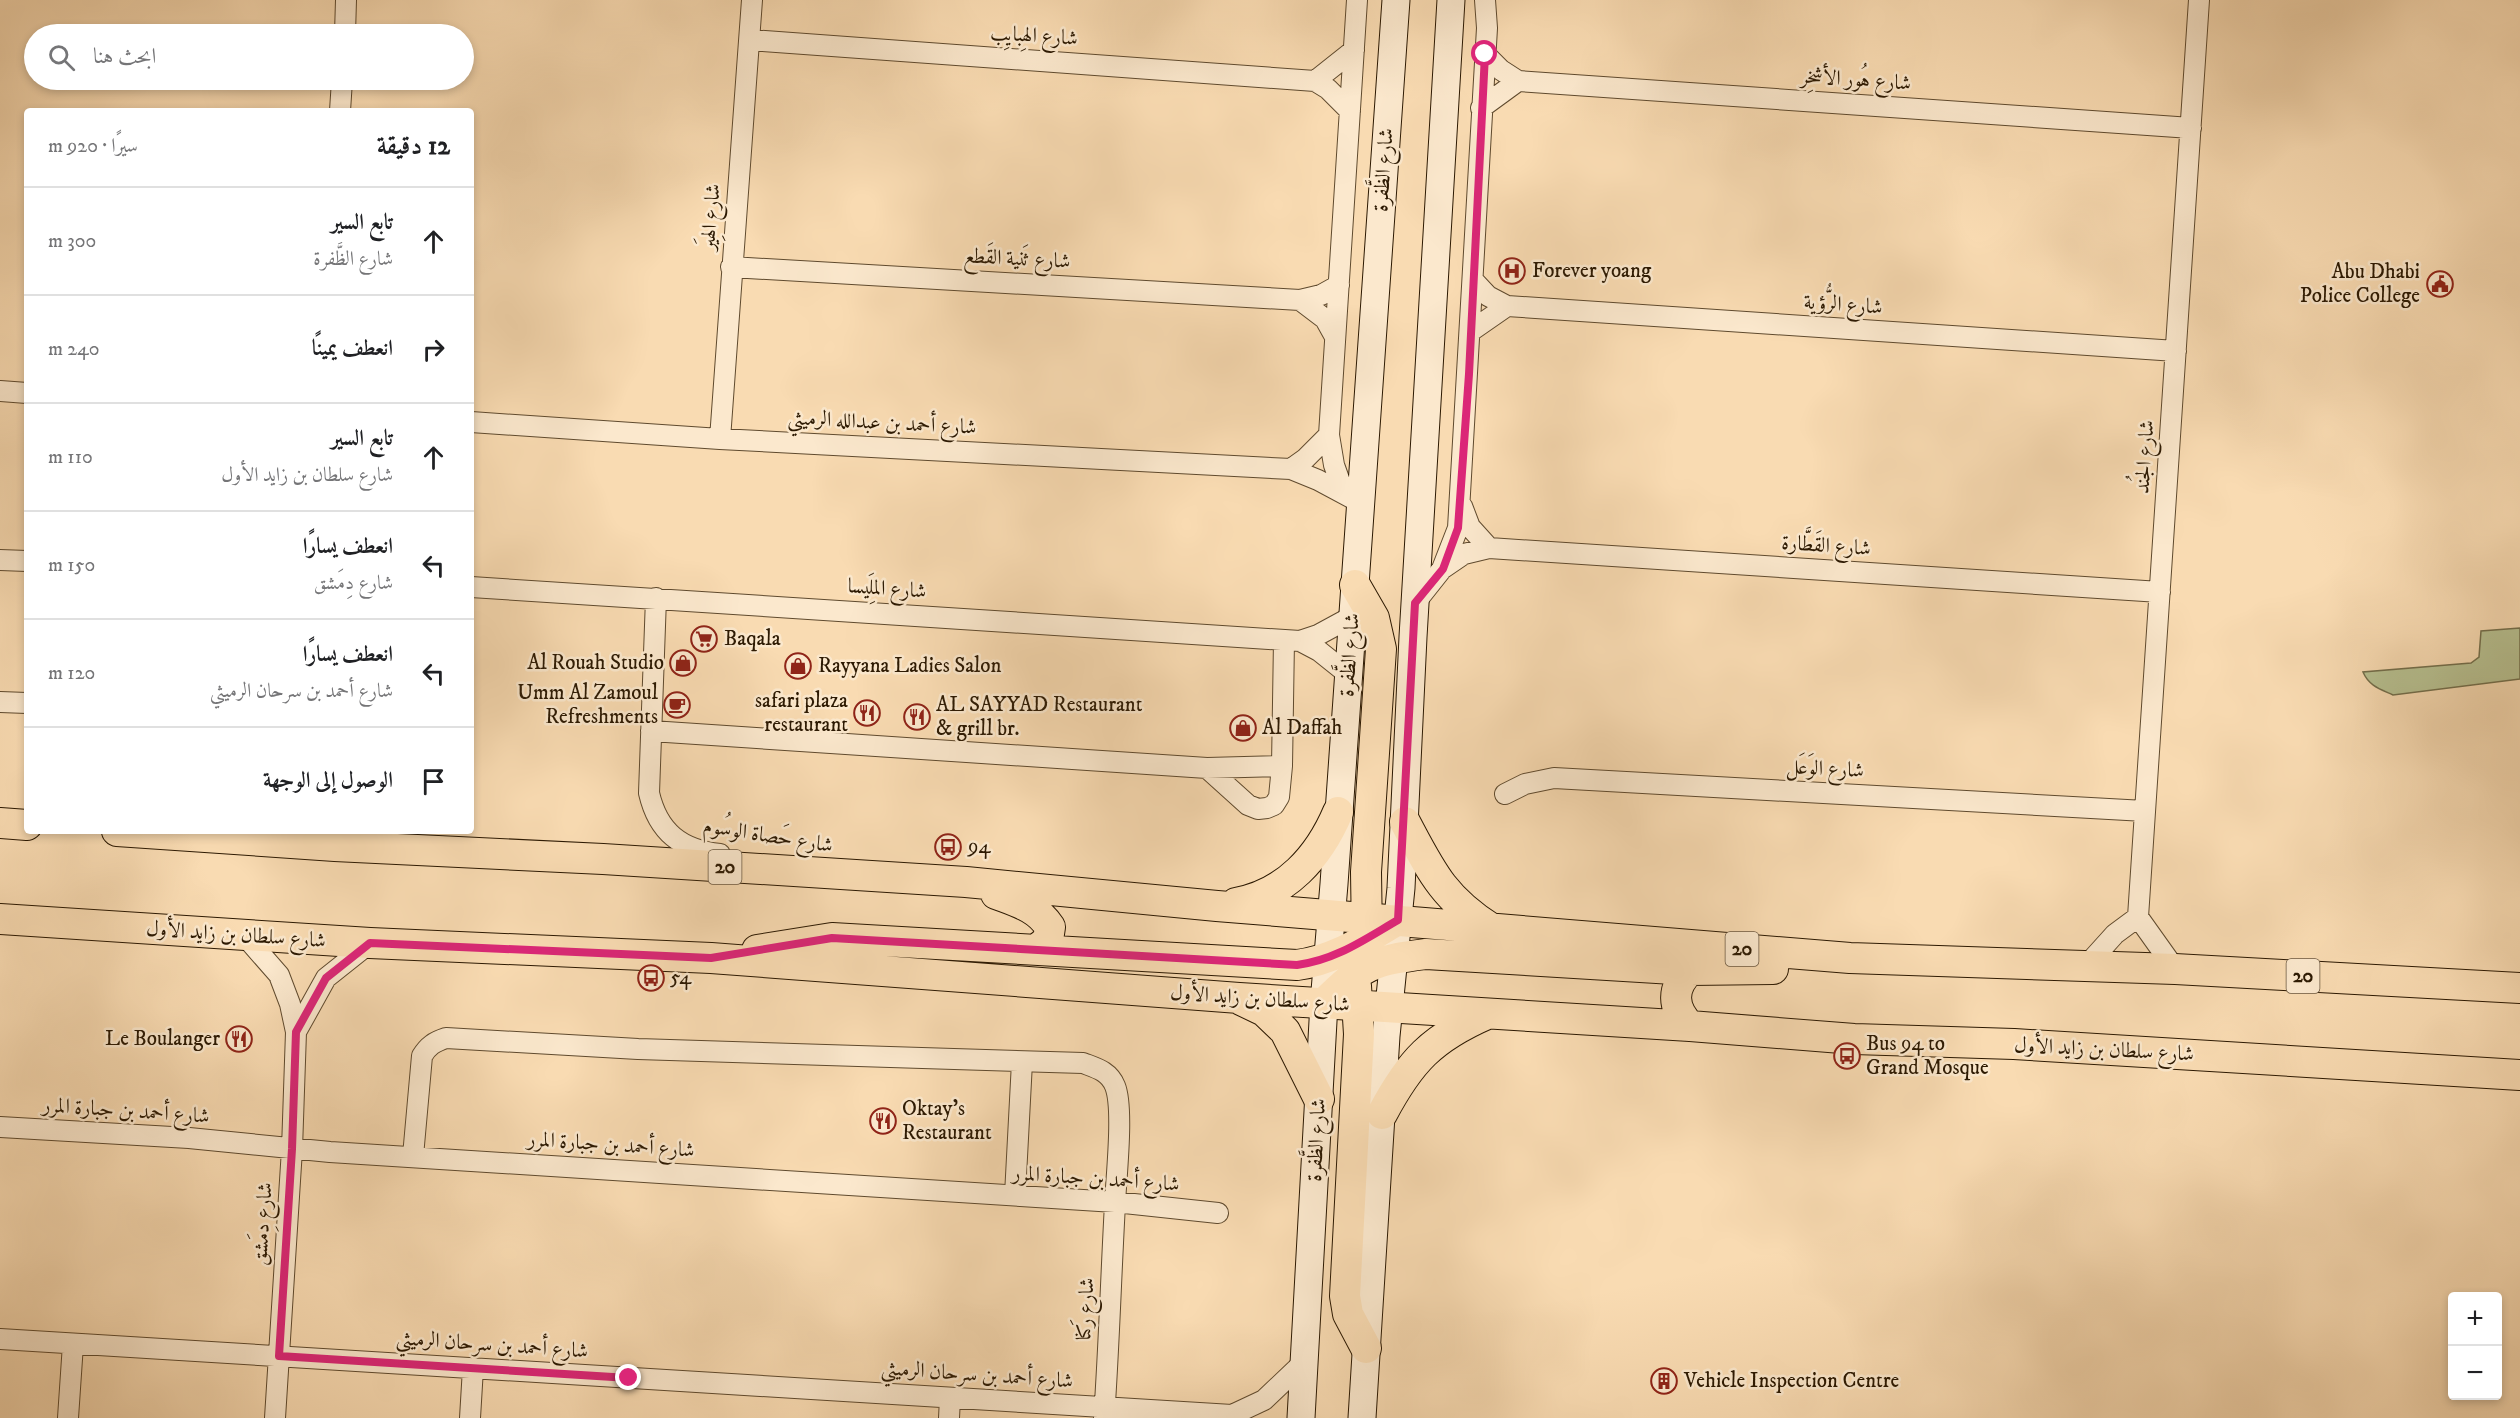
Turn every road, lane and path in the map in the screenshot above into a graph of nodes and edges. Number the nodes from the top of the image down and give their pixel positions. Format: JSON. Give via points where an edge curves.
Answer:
{"nodes":[{"id":1,"x":346,"y":0,"type":"edge"},
{"id":2,"x":752,"y":0,"type":"edge"},
{"id":3,"x":1357,"y":0,"type":"edge"},
{"id":4,"x":1396,"y":0,"type":"edge"},
{"id":5,"x":1451,"y":0,"type":"edge"},
{"id":6,"x":1485,"y":0,"type":"edge"},
{"id":7,"x":2199,"y":0,"type":"edge"},
{"id":8,"x":345,"y":24,"type":"edge"},
{"id":9,"x":750,"y":40,"type":"junction"},
{"id":10,"x":1354,"y":50,"type":"junction"},
{"id":11,"x":1485,"y":54,"type":"junction"},
{"id":12,"x":1315,"y":81,"type":"junction"},
{"id":13,"x":1518,"y":81,"type":"junction"},
{"id":14,"x":341,"y":90,"type":"edge"},
{"id":15,"x":340,"y":108,"type":"edge"},
{"id":16,"x":1481,"y":108,"type":"junction"},
{"id":17,"x":1350,"y":111,"type":"junction"},
{"id":18,"x":2191,"y":128,"type":"junction"},
{"id":19,"x":730,"y":267,"type":"junction"},
{"id":20,"x":1473,"y":280,"type":"junction"},
{"id":21,"x":1339,"y":285,"type":"junction"},
{"id":22,"x":1300,"y":300,"type":"junction"},
{"id":23,"x":1507,"y":306,"type":"junction"},
{"id":24,"x":1471,"y":332,"type":"junction"},
{"id":25,"x":1335,"y":337,"type":"junction"},
{"id":26,"x":2176,"y":351,"type":"junction"},
{"id":27,"x":0,"y":391,"type":"edge"},
{"id":28,"x":24,"y":393,"type":"edge"},
{"id":29,"x":474,"y":422,"type":"edge"},
{"id":30,"x":1329,"y":435,"type":"junction"},
{"id":31,"x":720,"y":439,"type":"junction"},
{"id":32,"x":1291,"y":469,"type":"junction"},
{"id":33,"x":1353,"y":498,"type":"junction"},
{"id":34,"x":1460,"y":500,"type":"junction"},
{"id":35,"x":1489,"y":548,"type":"junction"},
{"id":36,"x":0,"y":560,"type":"edge"},
{"id":37,"x":24,"y":561,"type":"edge"},
{"id":38,"x":1443,"y":569,"type":"junction"},
{"id":39,"x":1355,"y":585,"type":"junction"},
{"id":40,"x":474,"y":587,"type":"edge"},
{"id":41,"x":2160,"y":592,"type":"junction"},
{"id":42,"x":656,"y":598,"type":"junction"},
{"id":43,"x":1415,"y":603,"type":"junction"},
{"id":44,"x":1353,"y":616,"type":"junction"},
{"id":45,"x":1292,"y":641,"type":"junction"},
{"id":46,"x":1349,"y":675,"type":"junction"},
{"id":47,"x":0,"y":702,"type":"edge"},
{"id":48,"x":24,"y":703,"type":"edge"},
{"id":49,"x":651,"y":731,"type":"junction"},
{"id":50,"x":1282,"y":766,"type":"junction"},
{"id":51,"x":1207,"y":768,"type":"junction"},
{"id":52,"x":1504,"y":794,"type":"dead end"},
{"id":53,"x":2145,"y":811,"type":"junction"},
{"id":54,"x":1338,"y":812,"type":"junction"},
{"id":55,"x":1405,"y":822,"type":"junction"},
{"id":56,"x":0,"y":823,"type":"edge"},
{"id":57,"x":24,"y":825,"type":"edge"},
{"id":58,"x":161,"y":834,"type":"edge"},
{"id":59,"x":853,"y":875,"type":"junction"},
{"id":60,"x":966,"y":882,"type":"junction"},
{"id":61,"x":1217,"y":906,"type":"junction"},
{"id":62,"x":1332,"y":915,"type":"junction"},
{"id":63,"x":2138,"y":917,"type":"junction"},
{"id":64,"x":0,"y":919,"type":"edge"},
{"id":65,"x":1398,"y":920,"type":"junction"},
{"id":66,"x":1492,"y":929,"type":"junction"},
{"id":67,"x":244,"y":935,"type":"junction"},
{"id":68,"x":370,"y":943,"type":"junction"},
{"id":69,"x":1037,"y":948,"type":"junction"},
{"id":70,"x":1361,"y":952,"type":"junction"},
{"id":71,"x":711,"y":958,"type":"junction"},
{"id":72,"x":1850,"y":958,"type":"junction"},
{"id":73,"x":2087,"y":965,"type":"junction"},
{"id":74,"x":2175,"y":969,"type":"junction"},
{"id":75,"x":1690,"y":970,"type":"junction"},
{"id":76,"x":2520,"y":988,"type":"edge"},
{"id":77,"x":1239,"y":998,"type":"junction"},
{"id":78,"x":1324,"y":1003,"type":"junction"},
{"id":79,"x":1357,"y":1005,"type":"junction"},
{"id":80,"x":1388,"y":1006,"type":"junction"},
{"id":81,"x":1488,"y":1014,"type":"junction"},
{"id":82,"x":1690,"y":1026,"type":"junction"},
{"id":83,"x":296,"y":1032,"type":"junction"},
{"id":84,"x":1022,"y":1062,"type":"junction"},
{"id":85,"x":2520,"y":1075,"type":"edge"},
{"id":86,"x":1319,"y":1099,"type":"junction"},
{"id":87,"x":1382,"y":1114,"type":"junction"},
{"id":88,"x":0,"y":1127,"type":"edge"},
{"id":89,"x":292,"y":1149,"type":"junction"},
{"id":90,"x":413,"y":1156,"type":"junction"},
{"id":91,"x":1016,"y":1195,"type":"junction"},
{"id":92,"x":1115,"y":1202,"type":"junction"},
{"id":93,"x":1218,"y":1213,"type":"dead end"},
{"id":94,"x":0,"y":1339,"type":"edge"},
{"id":95,"x":73,"y":1344,"type":"junction"},
{"id":96,"x":1366,"y":1348,"type":"junction"},
{"id":97,"x":279,"y":1356,"type":"junction"},
{"id":98,"x":1304,"y":1362,"type":"junction"},
{"id":99,"x":473,"y":1368,"type":"junction"},
{"id":100,"x":950,"y":1398,"type":"junction"},
{"id":101,"x":1105,"y":1413,"type":"edge"},
{"id":102,"x":1235,"y":1417,"type":"edge"},
{"id":103,"x":68,"y":1418,"type":"edge"},
{"id":104,"x":275,"y":1418,"type":"edge"},
{"id":105,"x":470,"y":1418,"type":"edge"},
{"id":106,"x":949,"y":1418,"type":"edge"},
{"id":107,"x":1301,"y":1418,"type":"edge"},
{"id":108,"x":1362,"y":1418,"type":"edge"}],
"edges":[{"from":1,"to":8,"type":"street"},
{"from":2,"to":9,"type":"street","name":"شارع الهِيَر"},
{"from":3,"to":10,"type":"street"},
{"from":4,"to":33,"type":"main road","name":"شارع الظَّفرة"},
{"from":5,"to":43,"type":"main road"},
{"from":6,"to":11,"type":"street"},
{"from":7,"to":18,"type":"street","name":"شارع الجُند"},
{"from":9,"to":12,"type":"street","name":"شارع الهِبايِب"},
{"from":9,"to":19,"type":"street","name":"شارع الهِيَر"},
{"from":10,"to":12,"type":"street"},
{"from":10,"to":17,"type":"street"},
{"from":11,"to":13,"type":"street"},
{"from":11,"to":16,"type":"street"},
{"from":12,"to":17,"type":"street"},
{"from":13,"to":16,"type":"street"},
{"from":13,"to":18,"type":"street","name":"شارع هُور الأشخِر"},
{"from":14,"to":15,"type":"street"},
{"from":16,"to":20,"type":"street"},
{"from":17,"to":21,"type":"street"},
{"from":18,"to":26,"type":"street","name":"شارع الجُند"},
{"from":19,"to":22,"type":"street","name":"شارع ثَنية القَطع"},
{"from":19,"to":31,"type":"street","name":"شارع الهِيَر"},
{"from":20,"to":23,"type":"street","name":"شارع الرُّؤية","via":[[1488,296]]},
{"from":20,"to":24,"type":"street"},
{"from":21,"to":22,"type":"street","name":"شارع ثَنية القَطع"},
{"from":21,"to":25,"type":"street"},
{"from":22,"to":25,"type":"street","via":[[1325,319]]},
{"from":23,"to":24,"type":"street"},
{"from":23,"to":26,"type":"street","name":"شارع الرُّؤية"},
{"from":24,"to":34,"type":"street"},
{"from":25,"to":30,"type":"street"},
{"from":26,"to":41,"type":"street","name":"شارع الجُند"},
{"from":27,"to":28,"type":"street"},
{"from":29,"to":31,"type":"street","name":"شارع أحمد بن عبدالله الرميثي"},
{"from":30,"to":32,"type":"street"},
{"from":30,"to":33,"type":"street","via":[[1334,465]]},
{"from":31,"to":32,"type":"street","name":"شارع أحمد بن عبدالله الرميثي"},
{"from":32,"to":33,"type":"street","name":"شارع أحمد بن عبدالله الرميثي"},
{"from":33,"to":39,"type":"main road","name":"شارع الظَّفرة"},
{"from":34,"to":35,"type":"street","via":[[1470,527]]},
{"from":34,"to":38,"type":"street","via":[[1455,541]]},
{"from":35,"to":38,"type":"street","name":"شارع القَطَّارة","via":[[1464,554]]},
{"from":35,"to":41,"type":"street","name":"شارع القَطَّارة"},
{"from":36,"to":37,"type":"street"},
{"from":38,"to":43,"type":"street"},
{"from":39,"to":44,"type":"main road","name":"شارع الظَّفرة"},
{"from":39,"to":70,"type":"main road","via":[[1374,618],[1381,649]]},
{"from":40,"to":42,"type":"street","name":"شارع المِلَيسا"},
{"from":41,"to":53,"type":"street","name":"شارع الجُند"},
{"from":42,"to":45,"type":"street","name":"شارع المِلَيسا"},
{"from":42,"to":49,"type":"street","name":"شارع حَصاة الوسُوم"},
{"from":43,"to":55,"type":"main road"},
{"from":44,"to":45,"type":"street","name":"شارع المِلَيسا","via":[[1327,631]]},
{"from":44,"to":46,"type":"main road","name":"شارع الظَّفرة"},
{"from":45,"to":46,"type":"street","name":"شارع المِلَيسا","via":[[1319,651]]},
{"from":45,"to":50,"type":"street"},
{"from":46,"to":54,"type":"main road","name":"شارع الظَّفرة"},
{"from":47,"to":48,"type":"street"},
{"from":49,"to":51,"type":"street"},
{"from":49,"to":59,"type":"street","name":"شارع حَصاة الوسُوم","via":[[651,803],[667,830],[681,844],[699,852],[810,864]]},
{"from":50,"to":51,"type":"street"},
{"from":50,"to":51,"type":"street","via":[[1279,797],[1274,805],[1258,809],[1248,805]]},
{"from":52,"to":53,"type":"street","name":"شارع الوَعَل","via":[[1525,784],[1554,778]]},
{"from":53,"to":63,"type":"street","name":"شارع الجُند"},
{"from":54,"to":61,"type":"main road","via":[[1329,834],[1299,872],[1275,889],[1247,901]]},
{"from":54,"to":62,"type":"main road","name":"شارع الظَّفرة"},
{"from":55,"to":65,"type":"main road"},
{"from":55,"to":66,"type":"main road","via":[[1451,898]]},
{"from":56,"to":57,"type":"main road"},
{"from":58,"to":59,"type":"main road","number":"20"},
{"from":59,"to":60,"type":"main road","number":"20"},
{"from":60,"to":61,"type":"main road","number":"20"},
{"from":60,"to":69,"type":"main road","via":[[1043,916],[1050,927],[1048,940]]},
{"from":61,"to":62,"type":"main road","number":"20"},
{"from":62,"to":70,"type":"main road","number":"20"},
{"from":62,"to":70,"type":"main road","name":"شارع الظَّفرة"},
{"from":63,"to":73,"type":"street","via":[[2115,934]]},
{"from":63,"to":74,"type":"street"},
{"from":64,"to":67,"type":"main road","name":"شارع سلطان بن زايد الأول"},
{"from":65,"to":66,"type":"main road","number":"20"},
{"from":65,"to":70,"type":"main road","number":"20"},
{"from":66,"to":72,"type":"main road","number":"20"},
{"from":67,"to":68,"type":"main road","name":"شارع سلطان بن زايد الأول"},
{"from":67,"to":83,"type":"street","name":"شارع دِمَشق","via":[[279,975]]},
{"from":68,"to":71,"type":"main road","name":"شارع سلطان بن زايد الأول"},
{"from":68,"to":83,"type":"street","name":"شارع دِمَشق","via":[[326,978]]},
{"from":69,"to":70,"type":"main road","via":[[1297,965]]},
{"from":69,"to":71,"type":"main road","via":[[832,938]]},
{"from":70,"to":75,"type":"main road"},
{"from":70,"to":78,"type":"main road"},
{"from":70,"to":79,"type":"main road"},
{"from":70,"to":80,"type":"main road"},
{"from":71,"to":77,"type":"main road","name":"شارع سلطان بن زايد الأول"},
{"from":72,"to":73,"type":"main road","number":"20"},
{"from":72,"to":75,"type":"main road","via":[[1780,968]]},
{"from":73,"to":74,"type":"main road","number":"20"},
{"from":74,"to":76,"type":"main road","number":"20"},
{"from":75,"to":82,"type":"main road","via":[[1677,987],[1675,998],[1677,1009]]},
{"from":77,"to":78,"type":"main road","name":"شارع سلطان بن زايد الأول"},
{"from":77,"to":86,"type":"main road","via":[[1264,1011],[1285,1031]]},
{"from":78,"to":79,"type":"main road","name":"شارع سلطان بن زايد الأول"},
{"from":78,"to":86,"type":"main road","name":"شارع الظَّفرة"},
{"from":79,"to":80,"type":"main road","name":"شارع سلطان بن زايد الأول"},
{"from":79,"to":96,"type":"main road","via":[[1359,1034],[1345,1296],[1352,1322]]},
{"from":80,"to":81,"type":"main road","name":"شارع سلطان بن زايد الأول"},
{"from":80,"to":87,"type":"main road"},
{"from":81,"to":82,"type":"main road","name":"شارع سلطان بن زايد الأول"},
{"from":81,"to":87,"type":"main road","via":[[1449,1033],[1422,1053],[1399,1082]]},
{"from":82,"to":85,"type":"main road","name":"شارع سلطان بن زايد الأول","via":[[1854,1039],[2014,1044]]},
{"from":83,"to":89,"type":"street","name":"شارع دِمَشق"},
{"from":84,"to":90,"type":"street","name":"شارع رَكنا","via":[[446,1038],[435,1042],[422,1056]]},
{"from":84,"to":91,"type":"street"},
{"from":84,"to":92,"type":"street","name":"شارع رَكنا","via":[[1083,1063],[1110,1076],[1118,1102]]},
{"from":86,"to":98,"type":"main road","name":"شارع الظَّفرة"},
{"from":87,"to":96,"type":"main road"},
{"from":88,"to":89,"type":"street","name":"شارع أحمد بن جبارة المرر","via":[[189,1138]]},
{"from":89,"to":90,"type":"street","name":"شارع أحمد بن جبارة المرر"},
{"from":89,"to":97,"type":"street","name":"شارع دِمَشق"},
{"from":90,"to":91,"type":"street","name":"شارع أحمد بن جبارة المرر"},
{"from":91,"to":92,"type":"street","name":"شارع أحمد بن جبارة المرر"},
{"from":92,"to":93,"type":"street","name":"شارع أحمد بن جبارة المرر"},
{"from":92,"to":101,"type":"street","name":"شارع رَكنا"},
{"from":94,"to":95,"type":"street","name":"شارع أحمد بن سرحان الرميثي"},
{"from":95,"to":97,"type":"street","name":"شارع أحمد بن سرحان الرميثي"},
{"from":95,"to":103,"type":"street"},
{"from":96,"to":108,"type":"main road"},
{"from":97,"to":99,"type":"street","name":"شارع أحمد بن سرحان الرميثي"},
{"from":97,"to":104,"type":"street","name":"شارع دِمَشق"},
{"from":98,"to":102,"type":"street","name":"شارع أحمد بن سرحان الرميثي","via":[[1264,1400]]},
{"from":98,"to":107,"type":"main road","name":"شارع الظَّفرة"},
{"from":99,"to":100,"type":"street","name":"شارع أحمد بن سرحان الرميثي"},
{"from":99,"to":105,"type":"street"},
{"from":100,"to":101,"type":"street","name":"شارع أحمد بن سرحان الرميثي"},
{"from":100,"to":106,"type":"street"},
{"from":101,"to":102,"type":"street","name":"شارع أحمد بن سرحان الرميثي"}]}
